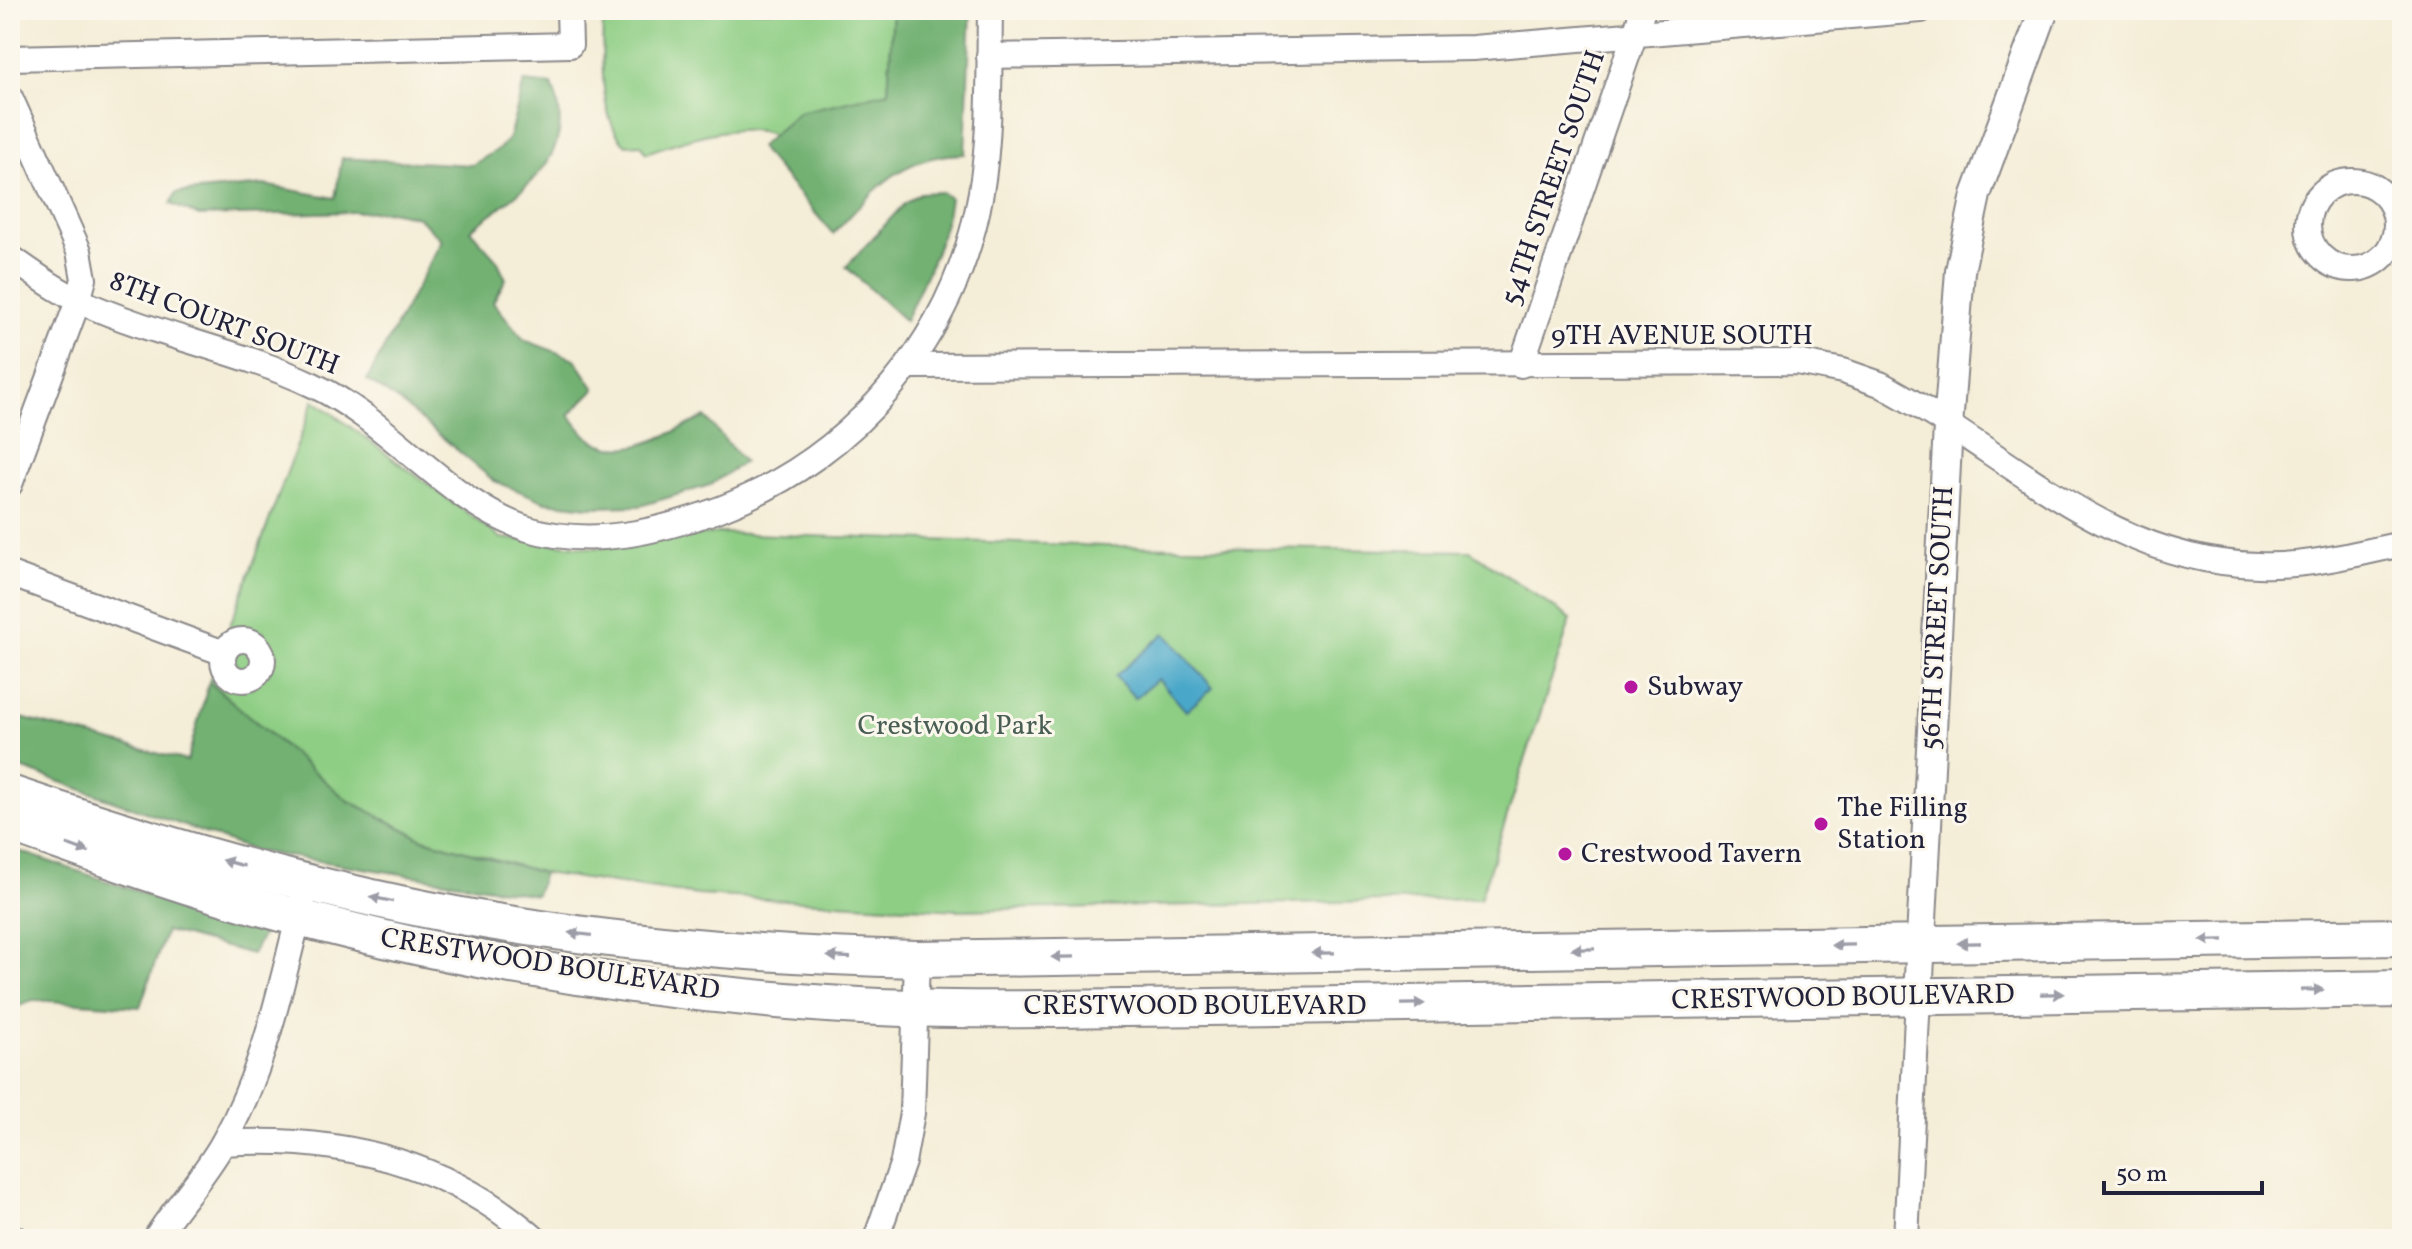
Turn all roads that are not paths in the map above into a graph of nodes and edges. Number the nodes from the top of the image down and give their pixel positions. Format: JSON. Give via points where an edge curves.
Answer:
{"nodes":[{"id":1,"x":569,"y":10,"type":"edge"},
{"id":2,"x":990,"y":10,"type":"edge"},
{"id":3,"x":1643,"y":10,"type":"edge"},
{"id":4,"x":1921,"y":10,"type":"edge"},
{"id":5,"x":2044,"y":10,"type":"edge"},
{"id":6,"x":1634,"y":35,"type":"junction"},
{"id":7,"x":989,"y":56,"type":"junction"},
{"id":8,"x":10,"y":58,"type":"edge"},
{"id":9,"x":10,"y":97,"type":"edge"},
{"id":10,"x":10,"y":257,"type":"edge"},
{"id":11,"x":78,"y":301,"type":"junction"},
{"id":12,"x":1521,"y":365,"type":"junction"},
{"id":13,"x":910,"y":366,"type":"junction"},
{"id":14,"x":1948,"y":426,"type":"junction"},
{"id":15,"x":10,"y":484,"type":"edge"},
{"id":16,"x":2402,"y":544,"type":"edge"},
{"id":17,"x":10,"y":574,"type":"edge"},
{"id":18,"x":224,"y":653,"type":"dead end"},
{"id":19,"x":10,"y":794,"type":"edge"},
{"id":20,"x":10,"y":824,"type":"edge"},
{"id":21,"x":308,"y":882,"type":"junction"},
{"id":22,"x":298,"y":918,"type":"junction"},
{"id":23,"x":2402,"y":937,"type":"edge"},
{"id":24,"x":1921,"y":943,"type":"junction"},
{"id":25,"x":917,"y":959,"type":"junction"},
{"id":26,"x":2402,"y":989,"type":"edge"},
{"id":27,"x":1918,"y":996,"type":"junction"},
{"id":28,"x":915,"y":1007,"type":"junction"},
{"id":29,"x":223,"y":1143,"type":"junction"},
{"id":30,"x":10,"y":1236,"type":"edge"},
{"id":31,"x":17,"y":1239,"type":"edge"},
{"id":32,"x":155,"y":1239,"type":"edge"},
{"id":33,"x":535,"y":1239,"type":"edge"},
{"id":34,"x":876,"y":1239,"type":"edge"},
{"id":35,"x":1906,"y":1239,"type":"edge"}],
"edges":[{"from":1,"to":8,"type":"street","via":[[570,45]]},
{"from":2,"to":7,"type":"street","name":"8TH COURT SOUTH"},
{"from":3,"to":6,"type":"street","name":"54TH STREET SOUTH"},
{"from":4,"to":6,"type":"street"},
{"from":5,"to":14,"type":"street","name":"56TH STREET SOUTH","via":[[1988,157],[1966,234]]},
{"from":6,"to":7,"type":"street","via":[[1473,48]]},
{"from":6,"to":12,"type":"street","name":"54TH STREET SOUTH"},
{"from":7,"to":13,"type":"street","name":"8TH COURT SOUTH","via":[[976,216],[950,294]]},
{"from":9,"to":11,"type":"street","via":[[79,251],[84,279]]},
{"from":10,"to":11,"type":"street","name":"8TH COURT SOUTH"},
{"from":11,"to":13,"type":"street","name":"8TH COURT SOUTH","via":[[312,385],[376,423],[489,512],[528,529],[575,538],[662,528],[766,488],[857,424]]},
{"from":11,"to":15,"type":"street"},
{"from":12,"to":13,"type":"street","name":"9TH AVENUE SOUTH"},
{"from":12,"to":14,"type":"street","name":"9TH AVENUE SOUTH","via":[[1820,365],[1880,384]]},
{"from":14,"to":16,"type":"street","name":"9TH AVENUE SOUTH","via":[[2086,515],[2169,551],[2229,563],[2289,565]]},
{"from":14,"to":24,"type":"street","name":"56TH STREET SOUTH"},
{"from":17,"to":18,"type":"street"},
{"from":21,"to":19,"type":"main road","name":"CRESTWOOD BOULEVARD","one_way":true},
{"from":20,"to":22,"type":"main road","name":"CRESTWOOD BOULEVARD","one_way":true,"via":[[147,873]]},
{"from":21,"to":22,"type":"street"},
{"from":25,"to":21,"type":"main road","name":"CRESTWOOD BOULEVARD","one_way":true,"via":[[738,951],[553,931]]},
{"from":22,"to":28,"type":"main road","name":"CRESTWOOD BOULEVARD","via":[[571,975],[744,997]]},
{"from":22,"to":29,"type":"street","via":[[269,1036]]},
{"from":23,"to":24,"type":"main road","name":"CRESTWOOD BOULEVARD","one_way":true},
{"from":24,"to":25,"type":"main road","name":"CRESTWOOD BOULEVARD","one_way":true},
{"from":24,"to":27,"type":"street","name":"56TH STREET SOUTH"},
{"from":25,"to":28,"type":"street"},
{"from":27,"to":26,"type":"main road","name":"CRESTWOOD BOULEVARD","one_way":true},
{"from":28,"to":27,"type":"main road","name":"CRESTWOOD BOULEVARD","one_way":true,"via":[[1193,1008]]},
{"from":27,"to":35,"type":"street","name":"56TH STREET SOUTH"},
{"from":28,"to":34,"type":"street","via":[[909,1138]]},
{"from":29,"to":32,"type":"street"},
{"from":29,"to":33,"type":"street","via":[[301,1142],[391,1158],[472,1193]]},
{"from":30,"to":31,"type":"street"}]}
